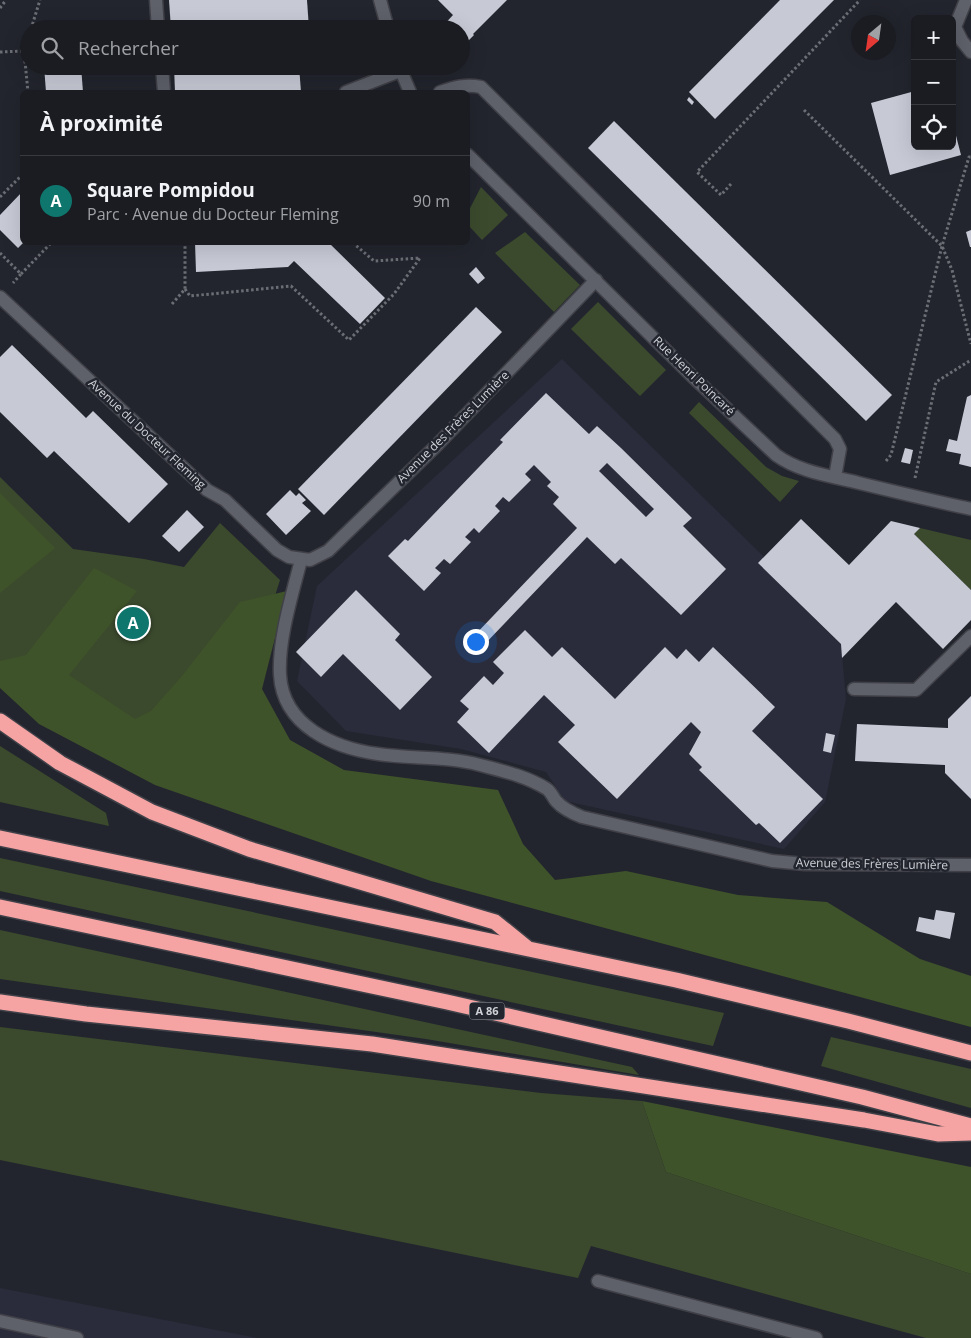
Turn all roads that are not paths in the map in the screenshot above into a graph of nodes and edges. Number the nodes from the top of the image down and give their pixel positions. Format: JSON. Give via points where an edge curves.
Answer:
{"nodes":[{"id":1,"x":156,"y":0,"type":"edge"},
{"id":2,"x":380,"y":0,"type":"edge"},
{"id":3,"x":966,"y":0,"type":"edge"},
{"id":4,"x":157,"y":20,"type":"edge"},
{"id":5,"x":386,"y":20,"type":"edge"},
{"id":6,"x":971,"y":52,"type":"edge"},
{"id":7,"x":163,"y":75,"type":"edge"},
{"id":8,"x":386,"y":75,"type":"edge"},
{"id":9,"x":403,"y":75,"type":"edge"},
{"id":10,"x":164,"y":90,"type":"edge"},
{"id":11,"x":351,"y":90,"type":"edge"},
{"id":12,"x":409,"y":90,"type":"edge"},
{"id":13,"x":446,"y":90,"type":"edge"},
{"id":14,"x":470,"y":157,"type":"edge"},
{"id":15,"x":596,"y":280,"type":"junction"},
{"id":16,"x":0,"y":298,"type":"edge"},
{"id":17,"x":835,"y":477,"type":"junction"},
{"id":18,"x":971,"y":509,"type":"edge"},
{"id":19,"x":301,"y":560,"type":"junction"},
{"id":20,"x":971,"y":636,"type":"edge"},
{"id":21,"x":854,"y":689,"type":"dead end"},
{"id":22,"x":0,"y":721,"type":"edge"},
{"id":23,"x":0,"y":838,"type":"edge"},
{"id":24,"x":971,"y":865,"type":"edge"},
{"id":25,"x":0,"y":907,"type":"edge"},
{"id":26,"x":529,"y":950,"type":"junction"},
{"id":27,"x":0,"y":1002,"type":"edge"},
{"id":28,"x":971,"y":1054,"type":"edge"},
{"id":29,"x":971,"y":1126,"type":"edge"},
{"id":30,"x":971,"y":1133,"type":"edge"},
{"id":31,"x":598,"y":1281,"type":"dead end"},
{"id":32,"x":0,"y":1321,"type":"edge"},
{"id":33,"x":77,"y":1338,"type":"edge"},
{"id":34,"x":816,"y":1338,"type":"edge"}],
"edges":[{"from":1,"to":4,"type":"street"},
{"from":2,"to":5,"type":"street"},
{"from":3,"to":6,"type":"street","via":[[955,27]]},
{"from":7,"to":10,"type":"street"},
{"from":8,"to":11,"type":"street"},
{"from":9,"to":12,"type":"street"},
{"from":13,"to":17,"type":"street","via":[[466,84],[481,87],[835,439],[840,449]]},
{"from":14,"to":15,"type":"street","name":"Rue Henri Poincaré"},
{"from":15,"to":17,"type":"street","name":"Rue Henri Poincaré","via":[[776,455],[795,466]]},
{"from":15,"to":19,"type":"street","name":"Avenue des Frères Lumière","via":[[437,445],[328,551],[310,560]]},
{"from":16,"to":19,"type":"street","name":"Avenue du Docteur Fleming","via":[[207,490],[224,500],[277,550]]},
{"from":17,"to":18,"type":"street","name":"Rue Henri Poincaré"},
{"from":19,"to":24,"type":"street","name":"Avenue des Frères Lumière","via":[[287,619],[280,676],[284,695],[299,720],[317,735],[356,750],[477,764],[526,777],[549,791],[564,809],[582,817],[772,861]]},
{"from":20,"to":21,"type":"street","via":[[916,690]]},
{"from":22,"to":26,"type":"highway","via":[[60,763],[152,812],[249,849],[495,922]]},
{"from":23,"to":26,"type":"highway"},
{"from":25,"to":29,"type":"highway","number":"A 86","via":[[447,1002],[862,1097]]},
{"from":26,"to":28,"type":"highway","via":[[686,982]]},
{"from":27,"to":30,"type":"highway","via":[[372,1044],[938,1134]]},
{"from":31,"to":34,"type":"street"},
{"from":32,"to":33,"type":"street"}]}
